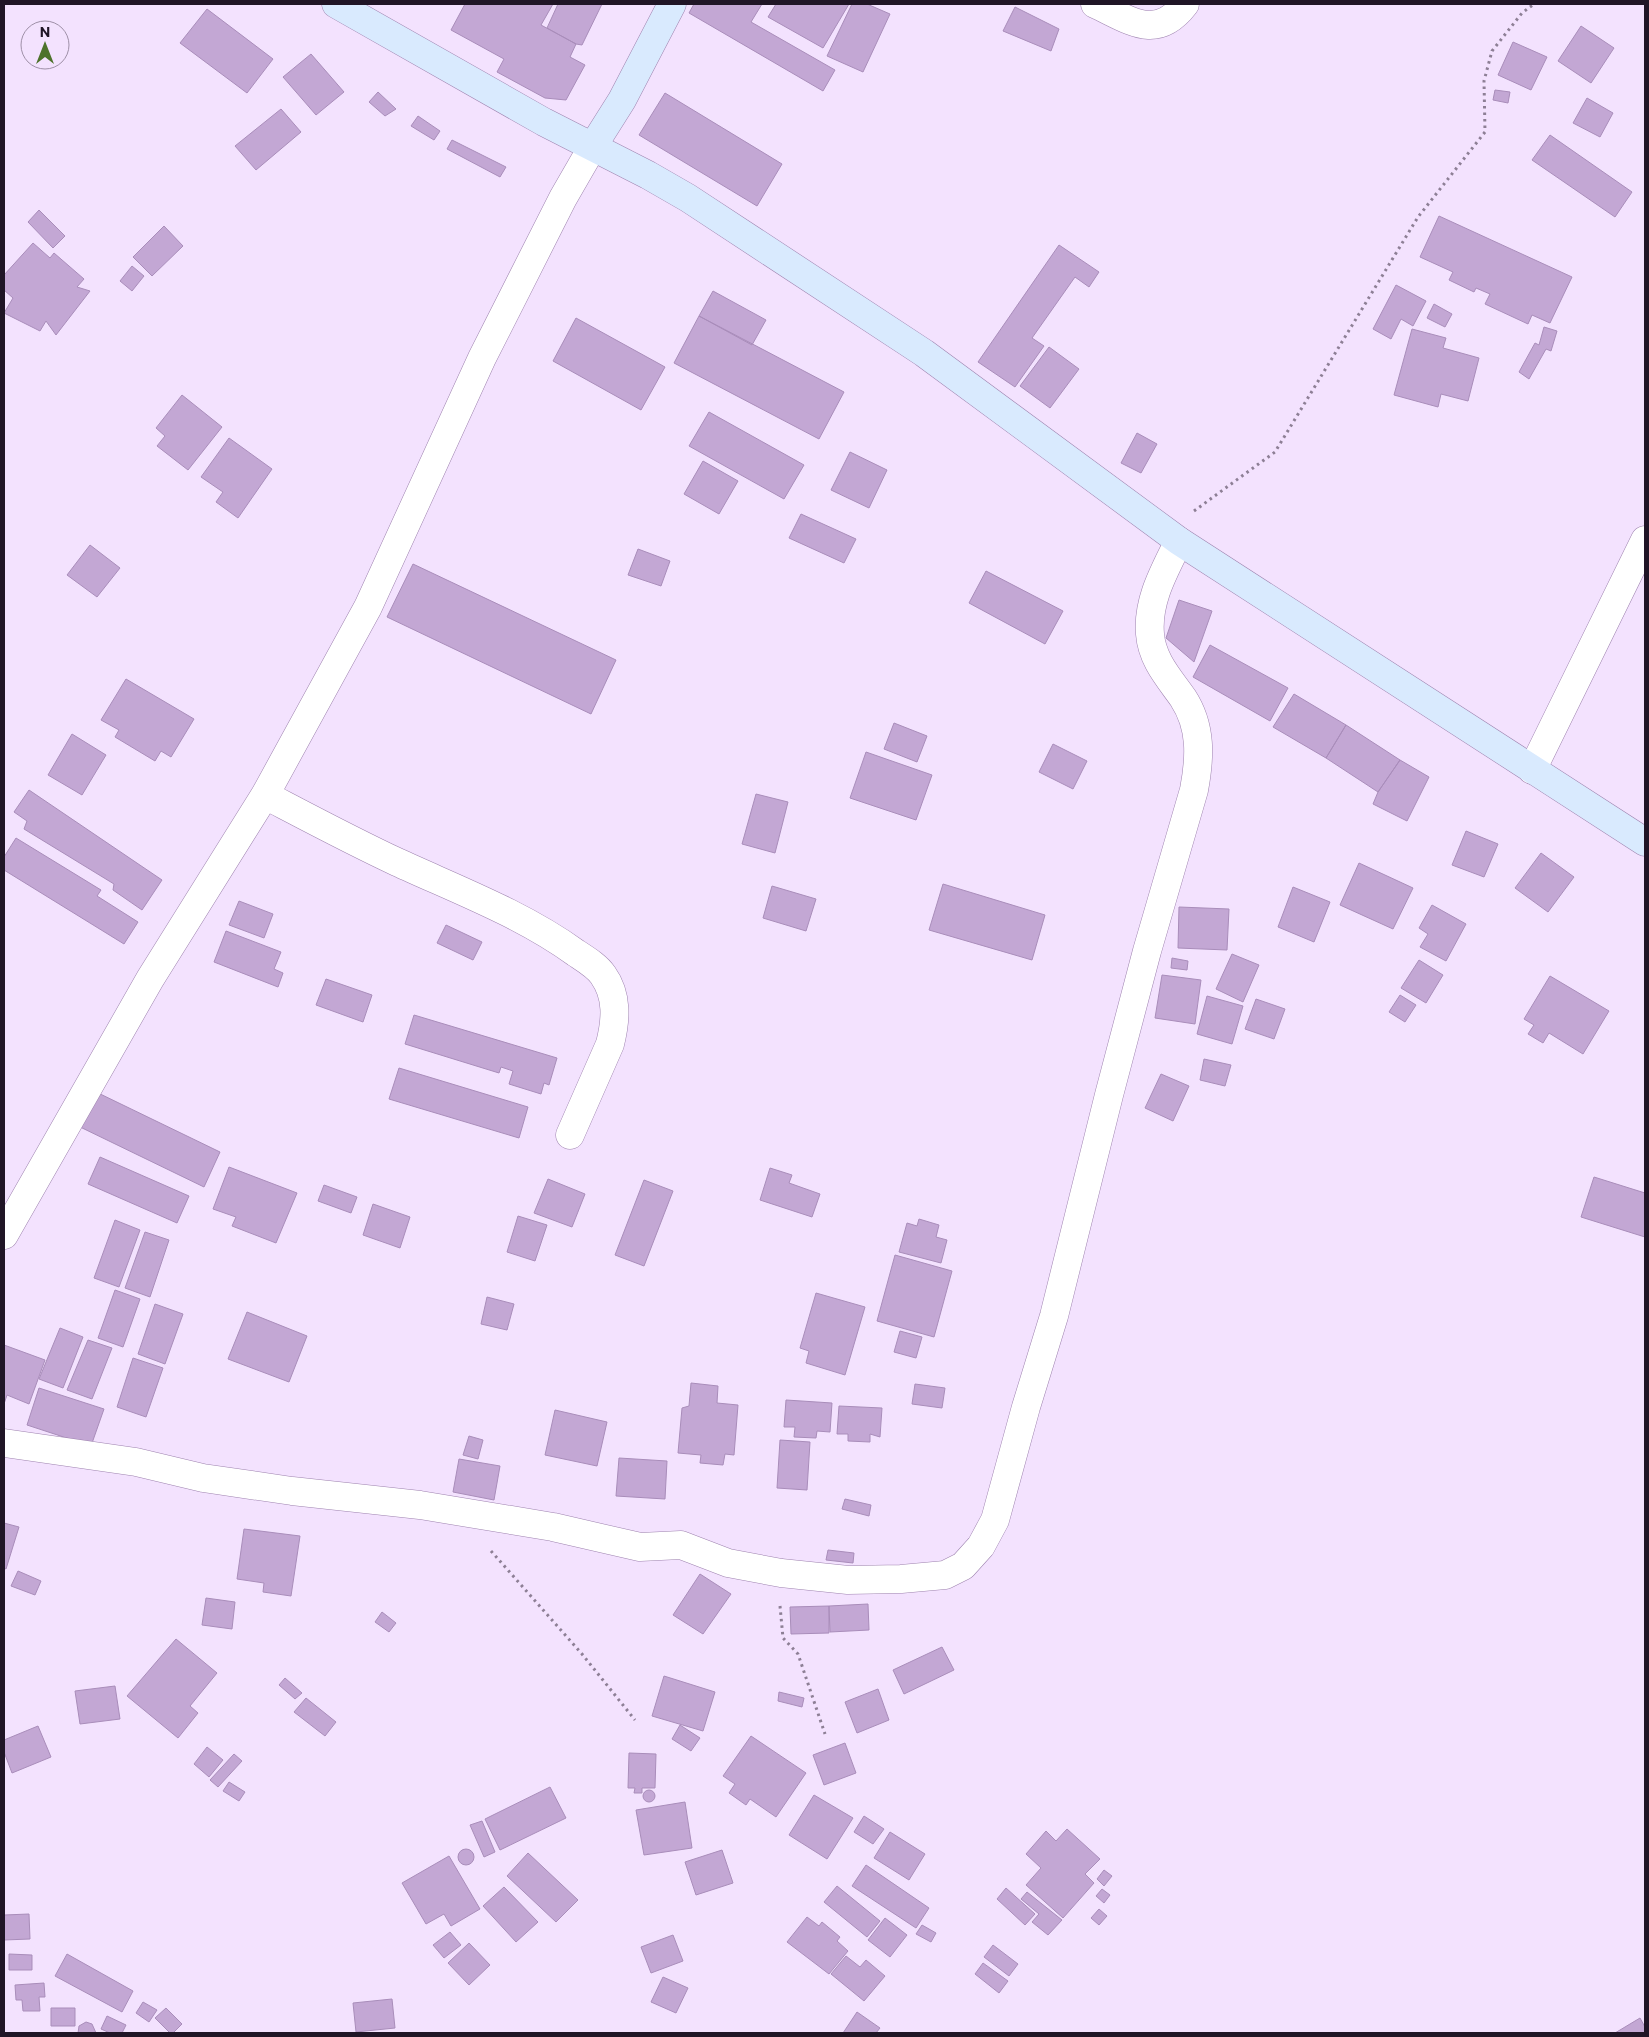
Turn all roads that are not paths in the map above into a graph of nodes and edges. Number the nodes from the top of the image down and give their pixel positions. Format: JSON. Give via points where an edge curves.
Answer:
{"nodes":[{"id":1,"x":336,"y":4,"type":"edge"},
{"id":2,"x":672,"y":4,"type":"edge"},
{"id":3,"x":1096,"y":4,"type":"edge"},
{"id":4,"x":1185,"y":4,"type":"edge"},
{"id":5,"x":593,"y":146,"type":"junction"},
{"id":6,"x":1645,"y":540,"type":"edge"},
{"id":7,"x":1179,"y":541,"type":"junction"},
{"id":8,"x":1532,"y":770,"type":"junction"},
{"id":9,"x":265,"y":795,"type":"junction"},
{"id":10,"x":1645,"y":842,"type":"edge"},
{"id":11,"x":570,"y":1135,"type":"dead end"},
{"id":12,"x":4,"y":1235,"type":"edge"},
{"id":13,"x":4,"y":1443,"type":"edge"}],
"edges":[{"from":1,"to":5,"type":"street"},
{"from":2,"to":5,"type":"street","via":[[622,100]]},
{"from":3,"to":4,"type":"street","via":[[1136,24],[1147,26],[1176,16]]},
{"from":5,"to":7,"type":"street","via":[[688,198],[924,353]]},
{"from":5,"to":9,"type":"street","via":[[482,358],[368,606]]},
{"from":6,"to":8,"type":"street"},
{"from":7,"to":8,"type":"street"},
{"from":7,"to":13,"type":"street","via":[[1157,586],[1150,634],[1153,652],[1184,699],[1196,727],[1199,753],[1194,790],[1111,1085],[1054,1316],[995,1520],[981,1546],[963,1566],[945,1575],[901,1579],[848,1580],[781,1573],[728,1563],[680,1545],[640,1548],[553,1527],[412,1504],[203,1478],[136,1462]]},
{"from":8,"to":10,"type":"street"},
{"from":9,"to":11,"type":"street","via":[[329,830],[539,929],[602,973],[614,996],[614,1029]]},
{"from":9,"to":12,"type":"street","via":[[150,978]]}]}
